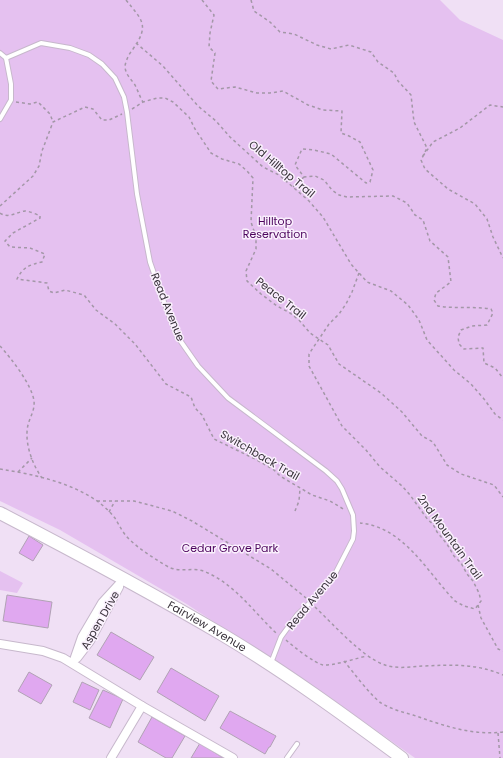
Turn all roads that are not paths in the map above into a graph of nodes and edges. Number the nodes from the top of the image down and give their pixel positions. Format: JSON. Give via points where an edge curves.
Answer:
{"nodes":[{"id":1,"x":0,"y":53,"type":"edge"},
{"id":2,"x":6,"y":58,"type":"junction"},
{"id":3,"x":0,"y":119,"type":"edge"},
{"id":4,"x":0,"y":514,"type":"edge"},
{"id":5,"x":124,"y":579,"type":"junction"},
{"id":6,"x":0,"y":644,"type":"edge"},
{"id":7,"x":73,"y":663,"type":"junction"},
{"id":8,"x":270,"y":666,"type":"junction"},
{"id":9,"x":142,"y":706,"type":"junction"},
{"id":10,"x":297,"y":744,"type":"dead end"},
{"id":11,"x":111,"y":758,"type":"edge"},
{"id":12,"x":233,"y":758,"type":"edge"},
{"id":13,"x":287,"y":758,"type":"edge"},
{"id":14,"x":402,"y":758,"type":"edge"}],
"edges":[{"from":1,"to":2,"type":"lane"},
{"from":2,"to":3,"type":"lane","via":[[11,100]]},
{"from":2,"to":8,"type":"lane","name":"Read Avenue","via":[[41,43],[70,48],[89,55],[115,78],[124,97],[127,112],[137,194],[150,262],[177,336],[198,366],[228,398],[337,481],[353,514],[353,538],[341,564],[329,582],[297,615],[282,637]]},
{"from":4,"to":5,"type":"main road","name":"Fairview Avenue"},
{"from":5,"to":7,"type":"street","name":"Aspen Drive","via":[[90,641]]},
{"from":5,"to":8,"type":"main road","name":"Fairview Avenue","via":[[224,635]]},
{"from":6,"to":7,"type":"street","via":[[43,651]]},
{"from":7,"to":9,"type":"street"},
{"from":8,"to":14,"type":"main road","name":"Fairview Avenue"},
{"from":9,"to":11,"type":"street"},
{"from":9,"to":12,"type":"street"},
{"from":10,"to":13,"type":"lane"}]}
